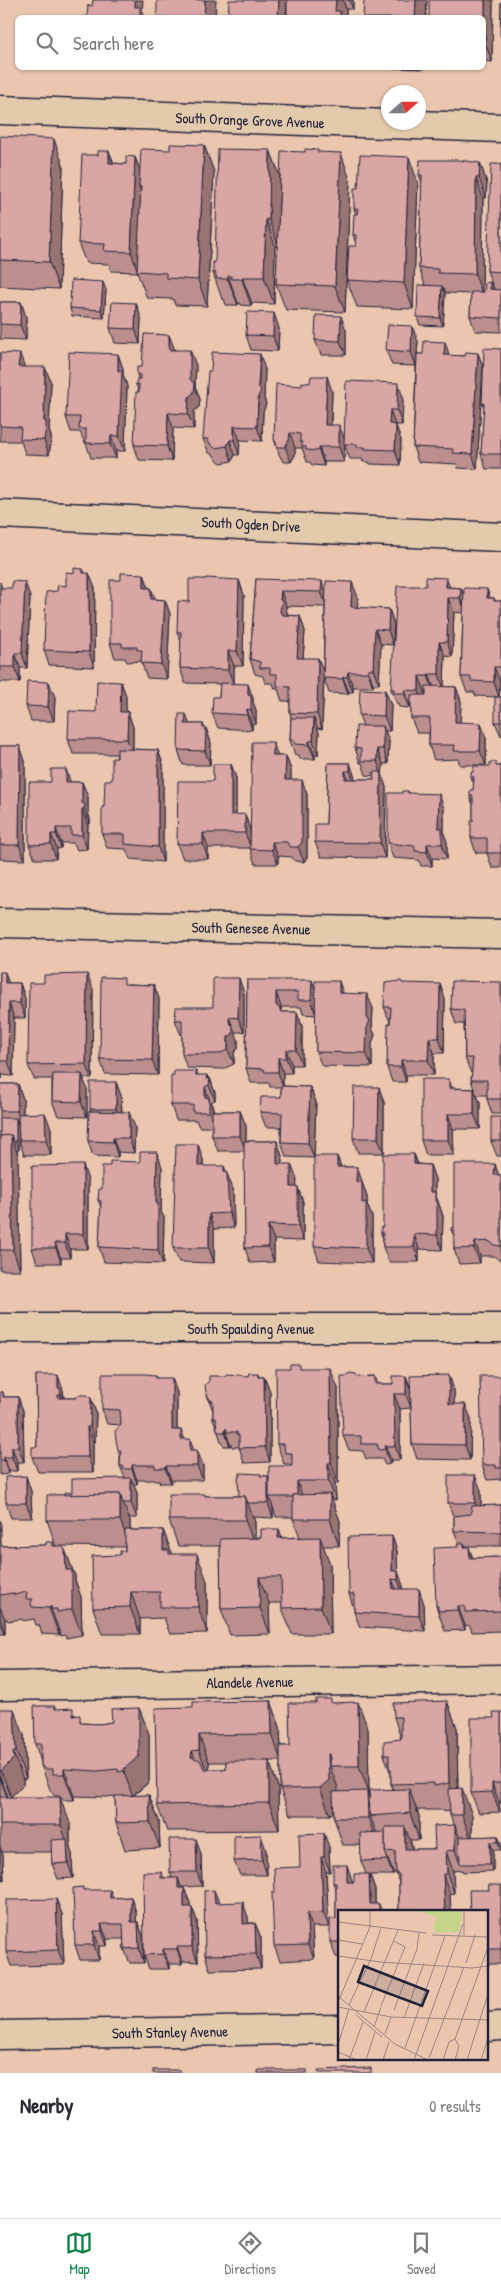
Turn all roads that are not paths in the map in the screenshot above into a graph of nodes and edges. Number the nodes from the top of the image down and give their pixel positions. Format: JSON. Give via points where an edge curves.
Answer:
{"nodes":[{"id":1,"x":0,"y":110,"type":"edge"},
{"id":2,"x":501,"y":128,"type":"edge"},
{"id":3,"x":0,"y":514,"type":"edge"},
{"id":4,"x":501,"y":537,"type":"edge"},
{"id":5,"x":0,"y":923,"type":"edge"},
{"id":6,"x":501,"y":934,"type":"edge"},
{"id":7,"x":0,"y":1328,"type":"edge"},
{"id":8,"x":501,"y":1328,"type":"edge"},
{"id":9,"x":501,"y":1679,"type":"edge"},
{"id":10,"x":0,"y":1686,"type":"edge"},
{"id":11,"x":488,"y":2026,"type":"edge"},
{"id":12,"x":501,"y":2026,"type":"edge"},
{"id":13,"x":338,"y":2029,"type":"edge"},
{"id":14,"x":0,"y":2035,"type":"edge"}],
"edges":[{"from":1,"to":2,"type":"street","name":"South Orange Grove Avenue"},
{"from":3,"to":4,"type":"street","name":"South Ogden Drive"},
{"from":5,"to":6,"type":"street","name":"South Genesee Avenue"},
{"from":7,"to":8,"type":"street","name":"South Spaulding Avenue"},
{"from":9,"to":10,"type":"street","name":"Alandele Avenue"},
{"from":11,"to":12,"type":"street"},
{"from":13,"to":14,"type":"street","name":"South Stanley Avenue"}]}
